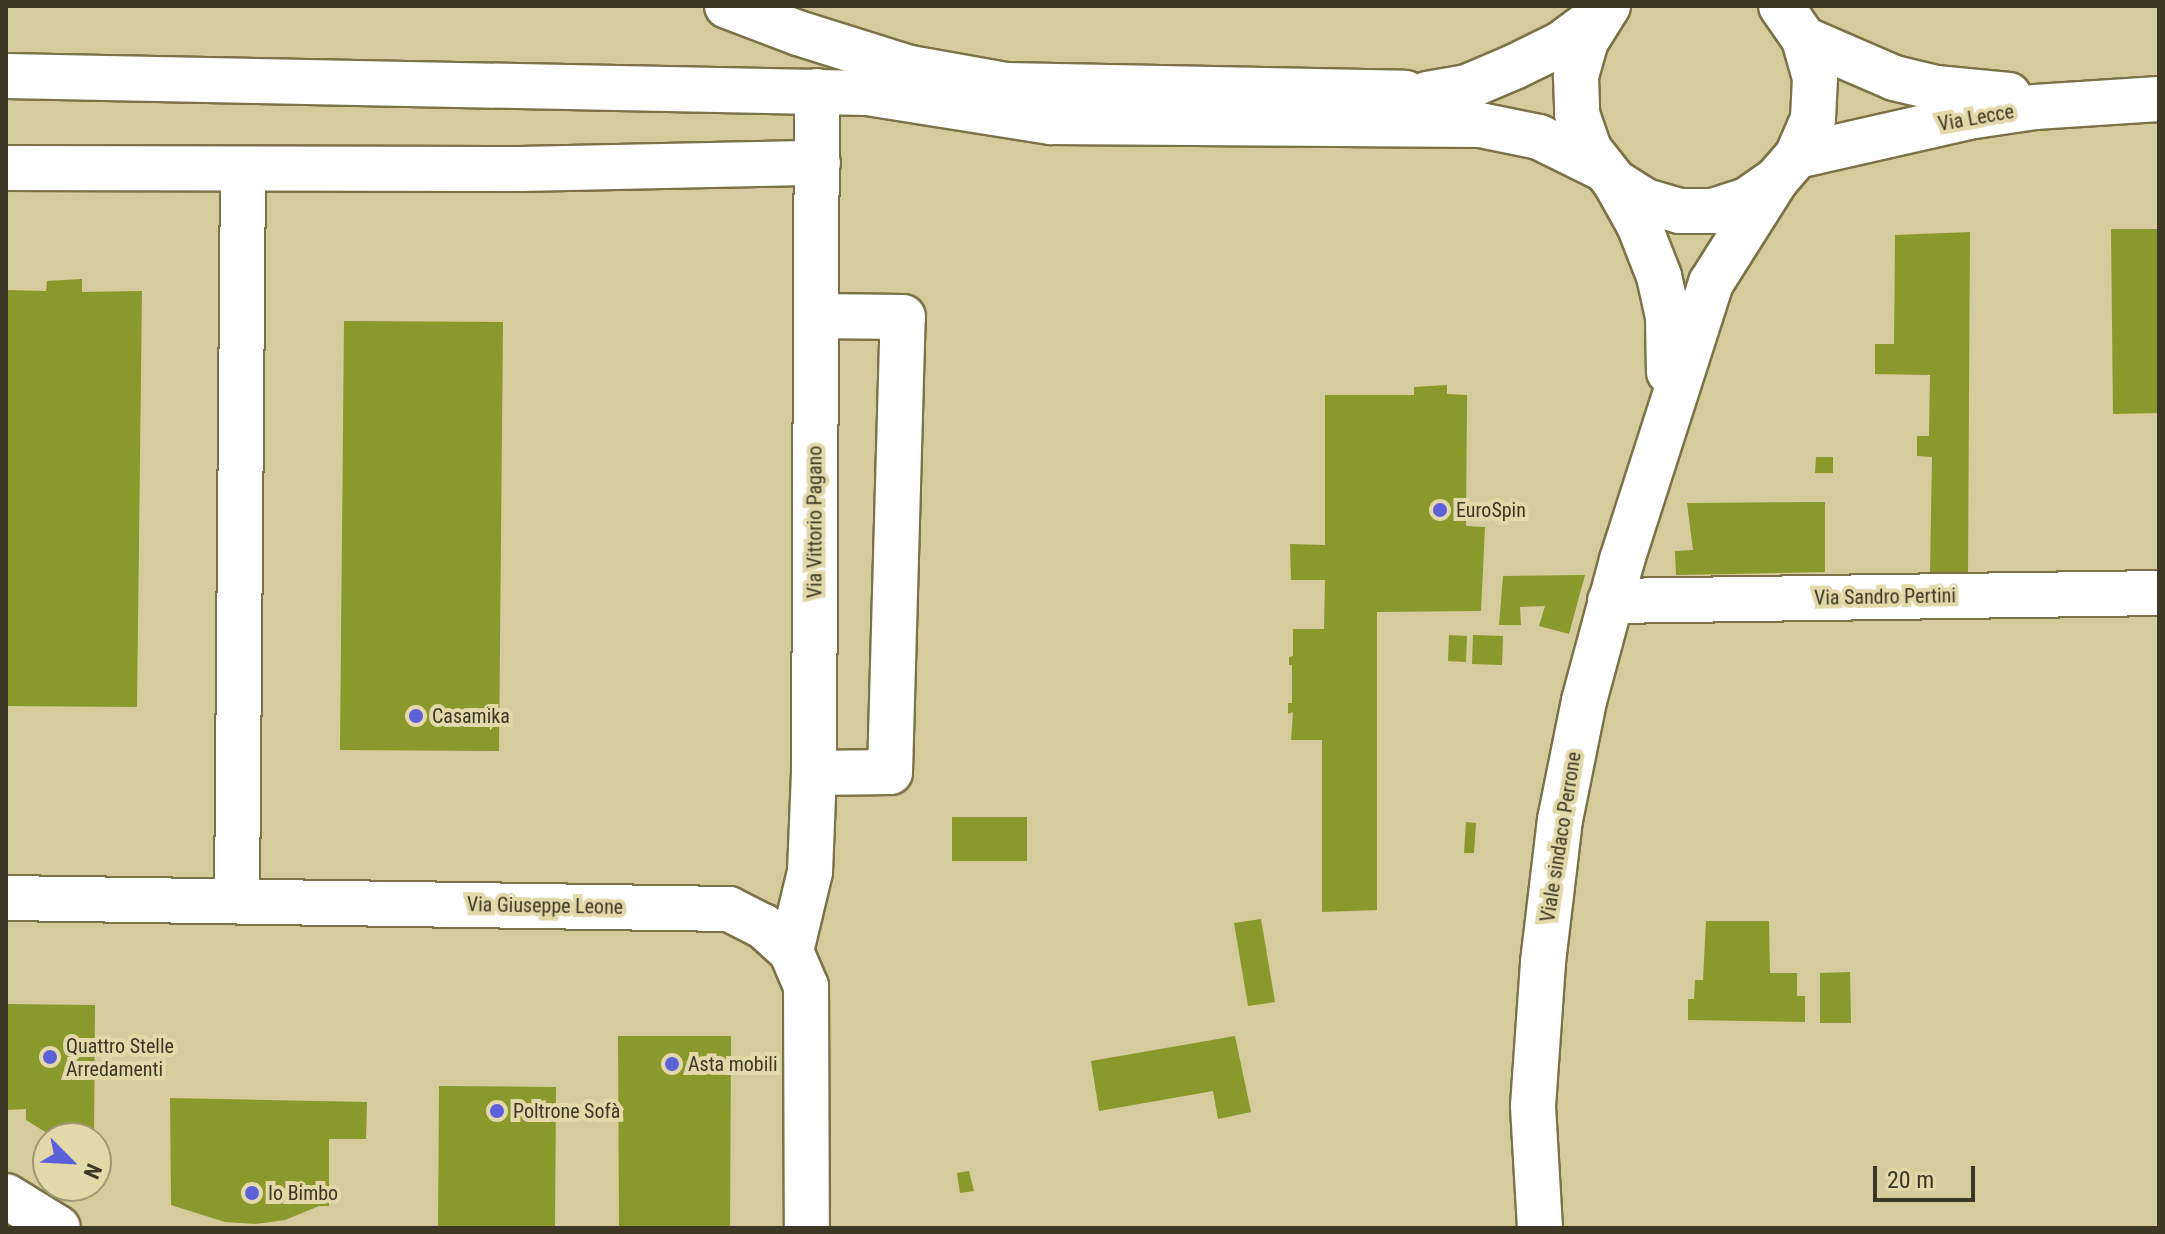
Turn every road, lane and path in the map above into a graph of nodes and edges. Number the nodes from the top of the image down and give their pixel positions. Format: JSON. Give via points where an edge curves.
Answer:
{"nodes":[{"id":1,"x":727,"y":6,"type":"edge"},
{"id":2,"x":1609,"y":7,"type":"edge"},
{"id":3,"x":1792,"y":22,"type":"edge"},
{"id":4,"x":6,"y":76,"type":"edge"},
{"id":5,"x":817,"y":91,"type":"junction"},
{"id":6,"x":1427,"y":94,"type":"junction"},
{"id":7,"x":818,"y":163,"type":"junction"},
{"id":8,"x":1602,"y":166,"type":"junction"},
{"id":9,"x":6,"y":168,"type":"edge"},
{"id":10,"x":1786,"y":168,"type":"junction"},
{"id":11,"x":243,"y":170,"type":"junction"},
{"id":12,"x":817,"y":316,"type":"junction"},
{"id":13,"x":1655,"y":456,"type":"junction"},
{"id":14,"x":2159,"y":593,"type":"edge"},
{"id":15,"x":1610,"y":601,"type":"junction"},
{"id":16,"x":814,"y":773,"type":"junction"},
{"id":17,"x":6,"y":898,"type":"edge"},
{"id":18,"x":237,"y":900,"type":"junction"},
{"id":19,"x":791,"y":951,"type":"junction"},
{"id":20,"x":6,"y":1196,"type":"edge"},
{"id":21,"x":58,"y":1228,"type":"edge"},
{"id":22,"x":807,"y":1228,"type":"edge"},
{"id":23,"x":1540,"y":1228,"type":"edge"}],
"edges":[{"from":1,"to":6,"type":"street","via":[[910,68],[1006,85]]},
{"from":2,"to":6,"type":"street","via":[[1561,44],[1514,67],[1467,87]]},
{"from":2,"to":8,"type":"street","via":[[1586,41],[1576,77],[1577,114]]},
{"from":3,"to":10,"type":"street","name":"Viale sindaco Perrone","via":[[1815,78],[1813,119]]},
{"from":3,"to":10,"type":"street","name":"Via Lecce","via":[[1860,65],[1936,88],[2159,99],[1968,117]]},
{"from":4,"to":5,"type":"street"},
{"from":5,"to":7,"type":"street","name":"Via Vittorio Pagano"},
{"from":5,"to":8,"type":"street","via":[[867,93],[1051,122],[1480,125],[1539,137]]},
{"from":6,"to":8,"type":"street","via":[[1517,107],[1549,120]]},
{"from":7,"to":11,"type":"street"},
{"from":7,"to":12,"type":"street","name":"Via Vittorio Pagano"},
{"from":8,"to":10,"type":"street","via":[[1645,201],[1690,211],[1713,211],[1747,200]]},
{"from":8,"to":13,"type":"street","name":"Viale sindaco Perrone","via":[[1639,225],[1668,317],[1670,365]]},
{"from":9,"to":11,"type":"street"},
{"from":10,"to":13,"type":"street","name":"Viale sindaco Perrone","via":[[1711,283]]},
{"from":11,"to":18,"type":"street"},
{"from":12,"to":16,"type":"street","name":"Via Vittorio Pagano"},
{"from":12,"to":16,"type":"street","via":[[903,317],[890,772]]},
{"from":13,"to":15,"type":"street","name":"Viale sindaco Perrone"},
{"from":14,"to":15,"type":"street","name":"Via Sandro Pertini"},
{"from":15,"to":23,"type":"street","name":"Viale sindaco Perrone","via":[[1560,820],[1543,962],[1533,1106]]},
{"from":16,"to":19,"type":"street","name":"Via Vittorio Pagano","via":[[810,872]]},
{"from":17,"to":18,"type":"street","name":"Via Giuseppe Leone"},
{"from":18,"to":19,"type":"street","name":"Via Giuseppe Leone","via":[[729,909],[763,926]]},
{"from":19,"to":22,"type":"street","name":"Via Giuseppe Leone","via":[[806,986]]},
{"from":20,"to":21,"type":"street"}]}
